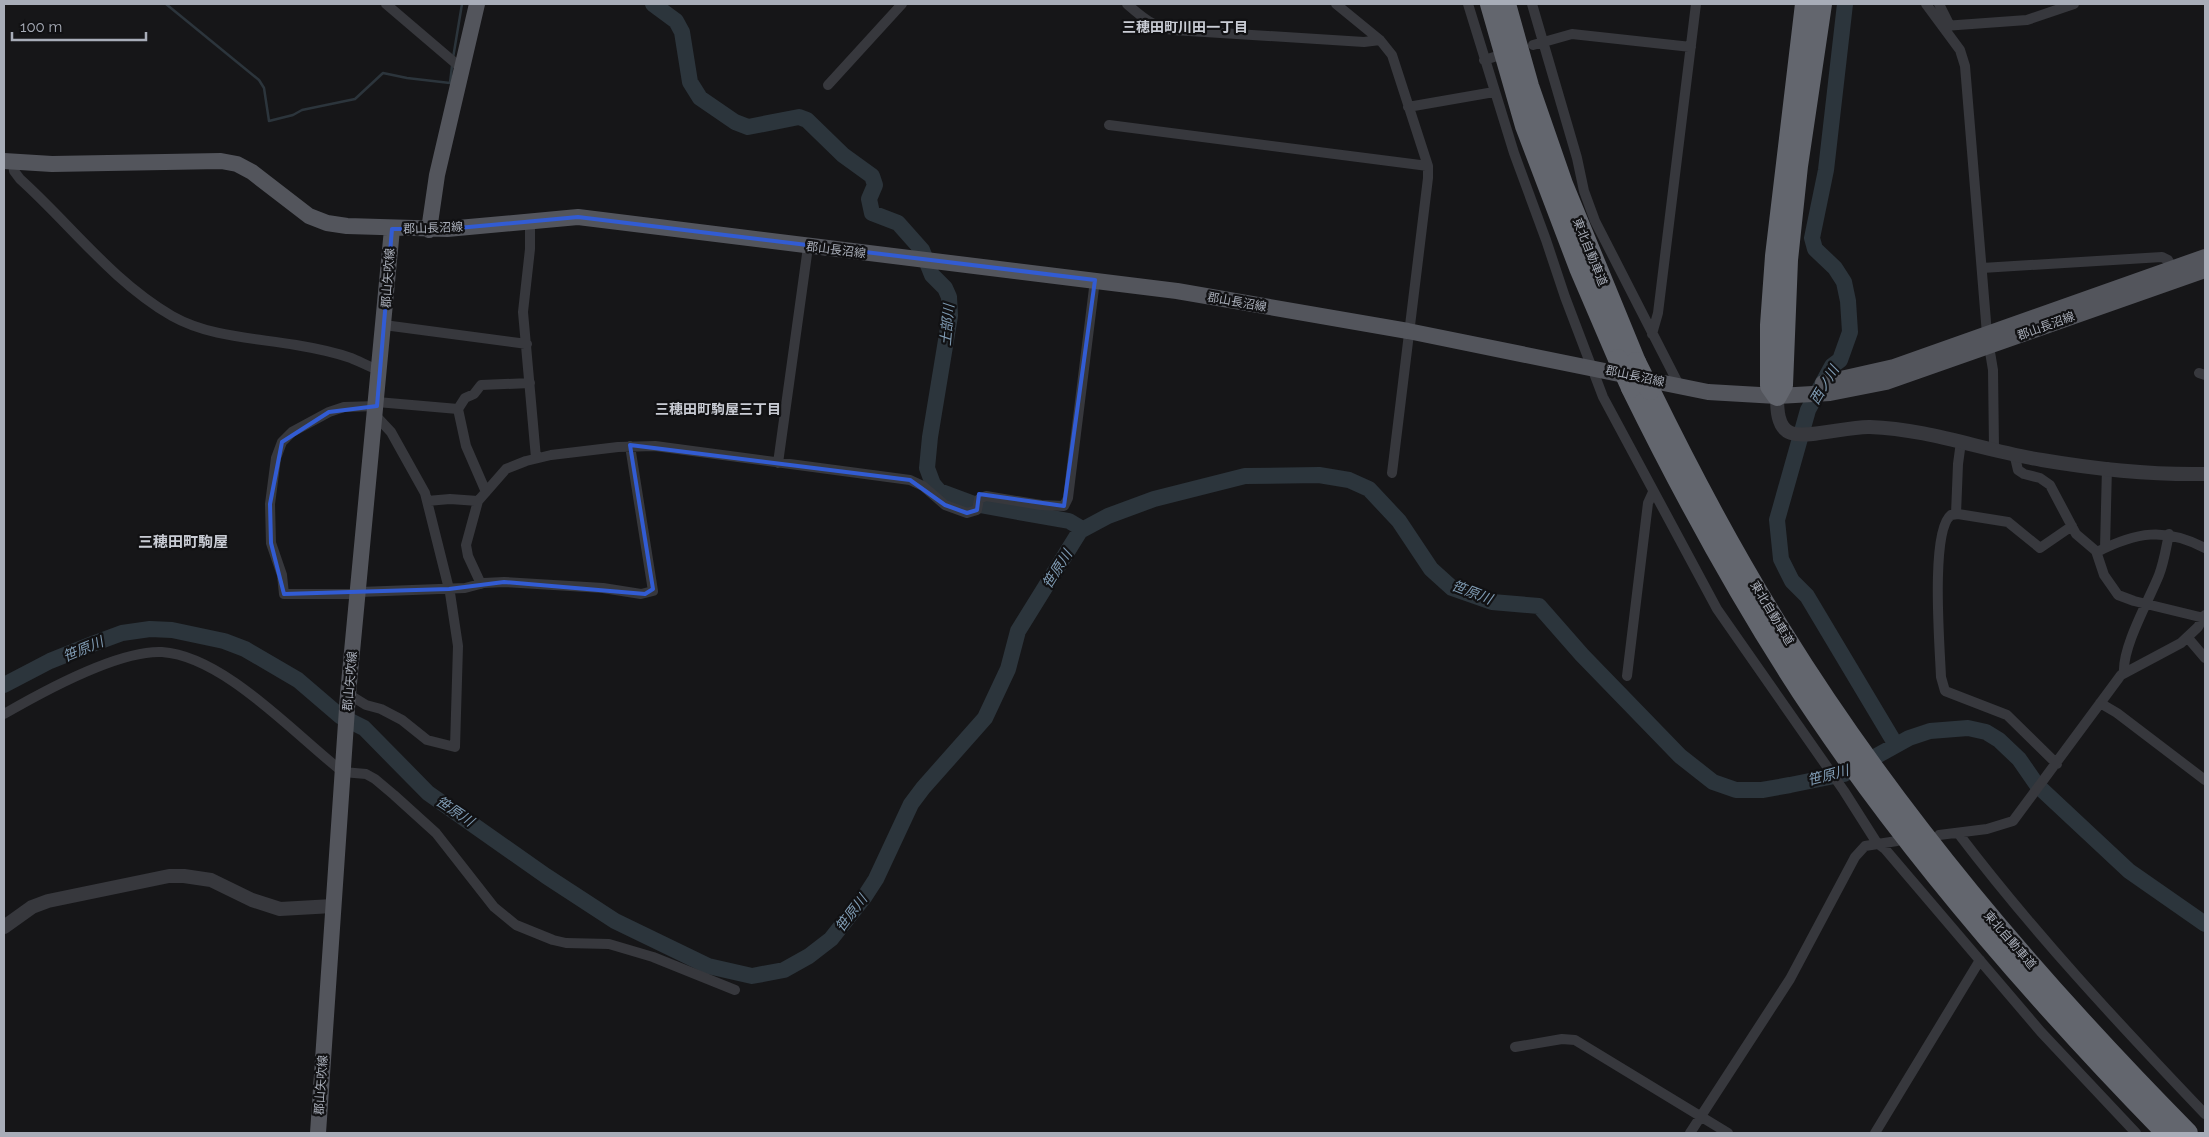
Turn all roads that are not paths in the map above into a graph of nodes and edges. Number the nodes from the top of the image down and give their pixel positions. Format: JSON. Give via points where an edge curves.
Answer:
{"nodes":[{"id":1,"x":386,"y":4,"type":"edge"},
{"id":2,"x":477,"y":4,"type":"edge"},
{"id":3,"x":902,"y":4,"type":"edge"},
{"id":4,"x":1127,"y":4,"type":"edge"},
{"id":5,"x":1336,"y":4,"type":"edge"},
{"id":6,"x":1468,"y":4,"type":"edge"},
{"id":7,"x":1490,"y":4,"type":"edge"},
{"id":8,"x":1506,"y":4,"type":"edge"},
{"id":9,"x":1511,"y":4,"type":"edge"},
{"id":10,"x":1532,"y":4,"type":"edge"},
{"id":11,"x":1696,"y":4,"type":"edge"},
{"id":12,"x":1805,"y":4,"type":"edge"},
{"id":13,"x":1822,"y":4,"type":"edge"},
{"id":14,"x":1926,"y":4,"type":"edge"},
{"id":15,"x":1939,"y":4,"type":"edge"},
{"id":16,"x":2074,"y":4,"type":"edge"},
{"id":17,"x":1947,"y":26,"type":"junction"},
{"id":18,"x":1380,"y":40,"type":"junction"},
{"id":19,"x":1538,"y":44,"type":"junction"},
{"id":20,"x":1691,"y":46,"type":"junction"},
{"id":21,"x":461,"y":68,"type":"junction"},
{"id":22,"x":828,"y":84,"type":"dead end"},
{"id":23,"x":1529,"y":86,"type":"junction"},
{"id":24,"x":1494,"y":92,"type":"junction"},
{"id":25,"x":1408,"y":107,"type":"junction"},
{"id":26,"x":1109,"y":125,"type":"dead end"},
{"id":27,"x":9,"y":162,"type":"edge"},
{"id":28,"x":1428,"y":166,"type":"junction"},
{"id":29,"x":530,"y":221,"type":"junction"},
{"id":30,"x":392,"y":229,"type":"junction"},
{"id":31,"x":429,"y":230,"type":"junction"},
{"id":32,"x":808,"y":247,"type":"junction"},
{"id":33,"x":2205,"y":257,"type":"edge"},
{"id":34,"x":1982,"y":268,"type":"junction"},
{"id":35,"x":2205,"y":270,"type":"edge"},
{"id":36,"x":2175,"y":273,"type":"junction"},
{"id":37,"x":1095,"y":280,"type":"junction"},
{"id":38,"x":384,"y":325,"type":"junction"},
{"id":39,"x":1408,"y":331,"type":"junction"},
{"id":40,"x":1652,"y":334,"type":"junction"},
{"id":41,"x":1988,"y":340,"type":"junction"},
{"id":42,"x":527,"y":344,"type":"junction"},
{"id":43,"x":1627,"y":360,"type":"junction"},
{"id":44,"x":1590,"y":366,"type":"junction"},
{"id":45,"x":379,"y":370,"type":"junction"},
{"id":46,"x":530,"y":383,"type":"junction"},
{"id":47,"x":1679,"y":384,"type":"junction"},
{"id":48,"x":1641,"y":389,"type":"junction"},
{"id":49,"x":1777,"y":389,"type":"junction"},
{"id":50,"x":376,"y":408,"type":"junction"},
{"id":51,"x":458,"y":409,"type":"junction"},
{"id":52,"x":1961,"y":442,"type":"junction"},
{"id":53,"x":630,"y":446,"type":"junction"},
{"id":54,"x":1994,"y":448,"type":"junction"},
{"id":55,"x":2014,"y":453,"type":"junction"},
{"id":56,"x":536,"y":458,"type":"junction"},
{"id":57,"x":778,"y":463,"type":"junction"},
{"id":58,"x":2107,"y":467,"type":"junction"},
{"id":59,"x":1392,"y":473,"type":"dead end"},
{"id":60,"x":2205,"y":474,"type":"edge"},
{"id":61,"x":486,"y":492,"type":"junction"},
{"id":62,"x":1653,"y":492,"type":"junction"},
{"id":63,"x":427,"y":501,"type":"junction"},
{"id":64,"x":478,"y":501,"type":"junction"},
{"id":65,"x":1956,"y":514,"type":"junction"},
{"id":66,"x":2072,"y":526,"type":"junction"},
{"id":67,"x":2169,"y":534,"type":"junction"},
{"id":68,"x":2205,"y":548,"type":"edge"},
{"id":69,"x":2101,"y":550,"type":"junction"},
{"id":70,"x":481,"y":584,"type":"junction"},
{"id":71,"x":449,"y":589,"type":"junction"},
{"id":72,"x":358,"y":593,"type":"junction"},
{"id":73,"x":2145,"y":604,"type":"junction"},
{"id":74,"x":2205,"y":617,"type":"edge"},
{"id":75,"x":2188,"y":638,"type":"junction"},
{"id":76,"x":2205,"y":658,"type":"edge"},
{"id":77,"x":2124,"y":673,"type":"junction"},
{"id":78,"x":1627,"y":676,"type":"dead end"},
{"id":79,"x":348,"y":697,"type":"junction"},
{"id":80,"x":2100,"y":703,"type":"junction"},
{"id":81,"x":4,"y":714,"type":"edge"},
{"id":82,"x":2056,"y":765,"type":"junction"},
{"id":83,"x":343,"y":770,"type":"junction"},
{"id":84,"x":2205,"y":780,"type":"edge"},
{"id":85,"x":1958,"y":833,"type":"junction"},
{"id":86,"x":1939,"y":835,"type":"dead end"},
{"id":87,"x":1897,"y":841,"type":"dead end"},
{"id":88,"x":1877,"y":843,"type":"junction"},
{"id":89,"x":333,"y":906,"type":"junction"},
{"id":90,"x":4,"y":927,"type":"edge"},
{"id":91,"x":1980,"y":960,"type":"junction"},
{"id":92,"x":735,"y":990,"type":"dead end"},
{"id":93,"x":1515,"y":1047,"type":"dead end"},
{"id":94,"x":2205,"y":1114,"type":"edge"},
{"id":95,"x":1700,"y":1116,"type":"junction"},
{"id":96,"x":318,"y":1133,"type":"edge"},
{"id":97,"x":1690,"y":1133,"type":"edge"},
{"id":98,"x":1728,"y":1133,"type":"edge"},
{"id":99,"x":1876,"y":1133,"type":"edge"},
{"id":100,"x":2136,"y":1133,"type":"edge"},
{"id":101,"x":2166,"y":1133,"type":"edge"},
{"id":102,"x":2188,"y":1133,"type":"edge"}],
"edges":[{"from":1,"to":21,"type":"street"},
{"from":2,"to":21,"type":"main road"},
{"from":3,"to":22,"type":"street"},
{"from":4,"to":18,"type":"street","via":[[1145,20],[1173,30],[1364,42]]},
{"from":5,"to":18,"type":"street"},
{"from":6,"to":24,"type":"street","via":[[1489,58]]},
{"from":7,"to":43,"type":"highway","name":"東北自動車道","via":[[1525,126],[1548,187]]},
{"from":8,"to":23,"type":"highway","name":"東北自動車道"},
{"from":9,"to":23,"type":"highway"},
{"from":10,"to":19,"type":"street"},
{"from":11,"to":20,"type":"street"},
{"from":12,"to":49,"type":"highway","via":[[1775,256],[1770,325]]},
{"from":13,"to":49,"type":"highway","via":[[1798,166]]},
{"from":14,"to":17,"type":"street"},
{"from":15,"to":17,"type":"street"},
{"from":16,"to":17,"type":"street","via":[[2028,20]]},
{"from":17,"to":34,"type":"street","via":[[1964,59]]},
{"from":18,"to":25,"type":"street","via":[[1396,63]]},
{"from":19,"to":20,"type":"street","via":[[1572,34]]},
{"from":19,"to":40,"type":"street","via":[[1595,221]]},
{"from":20,"to":40,"type":"street","via":[[1658,313]]},
{"from":21,"to":31,"type":"main road","via":[[437,175]]},
{"from":23,"to":43,"type":"highway","name":"東北自動車道"},
{"from":24,"to":25,"type":"street"},
{"from":24,"to":44,"type":"street"},
{"from":25,"to":28,"type":"street"},
{"from":26,"to":28,"type":"street"},
{"from":27,"to":30,"type":"main road","name":"郡山長沼線","via":[[230,162],[252,172],[317,220]]},
{"from":27,"to":45,"type":"street","via":[[20,180],[109,268],[141,296],[173,316],[206,329],[333,353]]},
{"from":28,"to":39,"type":"street"},
{"from":29,"to":31,"type":"main road","name":"郡山長沼線"},
{"from":29,"to":32,"type":"main road","name":"郡山長沼線","via":[[578,217]]},
{"from":29,"to":42,"type":"street","via":[[523,312]]},
{"from":30,"to":31,"type":"main road","name":"郡山長沼線"},
{"from":30,"to":38,"type":"main road","name":"郡山矢吹線"},
{"from":32,"to":37,"type":"main road","name":"郡山長沼線"},
{"from":32,"to":57,"type":"street"},
{"from":33,"to":36,"type":"main road","name":"郡山長沼線"},
{"from":34,"to":36,"type":"street","via":[[2162,257],[2168,260]]},
{"from":34,"to":41,"type":"street"},
{"from":35,"to":36,"type":"main road","name":"郡山長沼線"},
{"from":36,"to":41,"type":"main road","name":"郡山長沼線"},
{"from":37,"to":39,"type":"main road","name":"郡山長沼線"},
{"from":37,"to":57,"type":"street","via":[[1067,503],[1062,506],[986,496],[967,514],[945,505],[910,480]]},
{"from":38,"to":42,"type":"street"},
{"from":38,"to":45,"type":"main road","name":"郡山矢吹線"},
{"from":39,"to":44,"type":"main road","name":"郡山長沼線"},
{"from":39,"to":59,"type":"street"},
{"from":40,"to":47,"type":"street"},
{"from":41,"to":49,"type":"main road","name":"郡山長沼線","via":[[1832,387]]},
{"from":41,"to":54,"type":"street","via":[[1993,370]]},
{"from":42,"to":46,"type":"street"},
{"from":43,"to":48,"type":"highway","name":"東北自動車道","bridge":true},
{"from":44,"to":47,"type":"main road","name":"郡山長沼線"},
{"from":44,"to":62,"type":"street"},
{"from":45,"to":50,"type":"main road","name":"郡山矢吹線"},
{"from":46,"to":51,"type":"street","via":[[481,385],[474,394],[465,398]]},
{"from":46,"to":56,"type":"street"},
{"from":47,"to":49,"type":"main road","name":"郡山長沼線","via":[[1708,392]]},
{"from":48,"to":101,"type":"highway","name":"東北自動車道","via":[[1711,544],[1816,714],[1952,896]]},
{"from":48,"to":102,"type":"highway","name":"東北自動車道","via":[[1781,630],[1893,795],[1962,884],[2047,983]]},
{"from":49,"to":52,"type":"street","via":[[1777,411],[1782,426],[1790,433],[1871,427]]},
{"from":50,"to":51,"type":"street"},
{"from":50,"to":63,"type":"street"},
{"from":50,"to":72,"type":"main road","name":"郡山矢吹線"},
{"from":50,"to":72,"type":"street","via":[[344,407],[334,410],[287,435],[276,458],[270,504],[271,543],[282,575],[284,594]]},
{"from":51,"to":61,"type":"street","via":[[466,446]]},
{"from":52,"to":54,"type":"street"},
{"from":52,"to":65,"type":"street"},
{"from":53,"to":56,"type":"street"},
{"from":53,"to":57,"type":"street","via":[[655,446]]},
{"from":53,"to":70,"type":"street","via":[[653,591],[641,594],[603,588],[504,582]]},
{"from":54,"to":55,"type":"street"},
{"from":55,"to":58,"type":"street","via":[[2041,460]]},
{"from":55,"to":66,"type":"street","via":[[2018,470],[2050,485]]},
{"from":56,"to":61,"type":"street","via":[[506,469]]},
{"from":58,"to":60,"type":"street","via":[[2181,475]]},
{"from":58,"to":69,"type":"street"},
{"from":61,"to":64,"type":"street"},
{"from":62,"to":78,"type":"street","via":[[1648,503]]},
{"from":62,"to":88,"type":"street","via":[[1717,609]]},
{"from":63,"to":64,"type":"street"},
{"from":63,"to":71,"type":"street"},
{"from":64,"to":70,"type":"street","via":[[466,549]]},
{"from":65,"to":66,"type":"street","via":[[2008,522],[2040,548]]},
{"from":65,"to":82,"type":"street","via":[[1949,516],[1944,526],[1937,589],[1942,687],[1950,694],[2007,715]]},
{"from":66,"to":69,"type":"street","via":[[2079,537]]},
{"from":67,"to":68,"type":"street"},
{"from":67,"to":69,"type":"street","via":[[2146,535]]},
{"from":67,"to":73,"type":"street","via":[[2163,562]]},
{"from":69,"to":73,"type":"street","via":[[2104,575],[2114,591]]},
{"from":70,"to":71,"type":"street"},
{"from":71,"to":72,"type":"street"},
{"from":71,"to":79,"type":"street","via":[[458,646],[455,748],[427,740],[397,717]]},
{"from":72,"to":79,"type":"main road","name":"郡山矢吹線"},
{"from":73,"to":74,"type":"street"},
{"from":73,"to":77,"type":"street"},
{"from":74,"to":75,"type":"street"},
{"from":75,"to":76,"type":"street"},
{"from":75,"to":77,"type":"street"},
{"from":77,"to":80,"type":"street"},
{"from":79,"to":83,"type":"main road","name":"郡山矢吹線"},
{"from":80,"to":82,"type":"street"},
{"from":80,"to":84,"type":"street"},
{"from":81,"to":83,"type":"street","via":[[108,664],[154,653],[170,653],[200,663],[242,689]]},
{"from":82,"to":85,"type":"street","via":[[2013,821]]},
{"from":83,"to":89,"type":"main road","name":"郡山矢吹線"},
{"from":83,"to":92,"type":"street","via":[[366,774],[394,795],[436,833],[494,907],[532,934],[566,943],[609,944],[645,954]]},
{"from":85,"to":86,"type":"street"},
{"from":85,"to":94,"type":"street","via":[[2012,903],[2086,988]]},
{"from":87,"to":88,"type":"street"},
{"from":88,"to":91,"type":"street"},
{"from":88,"to":95,"type":"street","via":[[1865,846],[1855,857],[1790,979]]},
{"from":89,"to":90,"type":"street","via":[[280,910],[211,880],[169,876],[48,901],[32,907]]},
{"from":89,"to":96,"type":"main road","name":"郡山矢吹線"},
{"from":91,"to":99,"type":"street"},
{"from":91,"to":100,"type":"street","via":[[2041,1032]]},
{"from":93,"to":95,"type":"street","via":[[1562,1038],[1575,1040]]},
{"from":95,"to":97,"type":"street"},
{"from":95,"to":98,"type":"street"}]}
